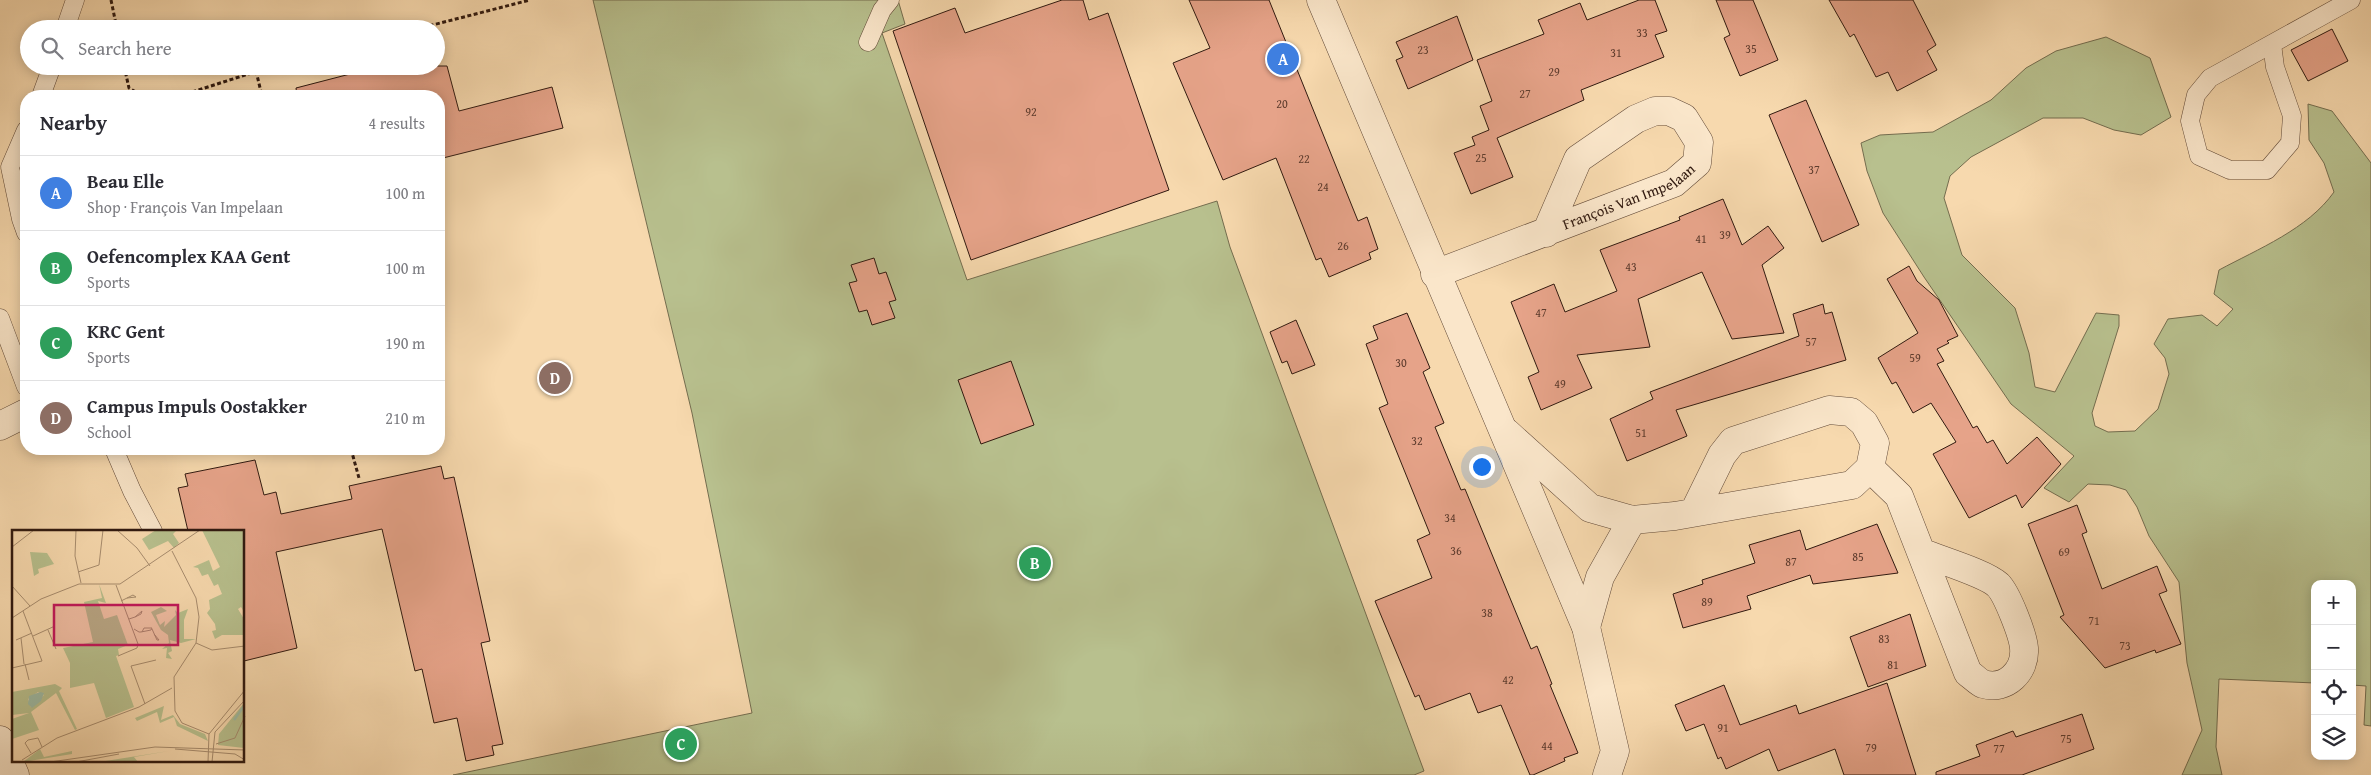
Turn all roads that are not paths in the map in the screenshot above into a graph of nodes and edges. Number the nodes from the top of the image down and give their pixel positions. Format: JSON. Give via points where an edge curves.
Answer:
{"nodes":[{"id":1,"x":75,"y":0,"type":"edge"},
{"id":2,"x":890,"y":0,"type":"edge"},
{"id":3,"x":1320,"y":0,"type":"edge"},
{"id":4,"x":2351,"y":0,"type":"edge"},
{"id":5,"x":68,"y":20,"type":"edge"},
{"id":6,"x":868,"y":42,"type":"dead end"},
{"id":7,"x":2272,"y":44,"type":"junction"},
{"id":8,"x":49,"y":75,"type":"edge"},
{"id":9,"x":43,"y":90,"type":"edge"},
{"id":10,"x":20,"y":144,"type":"edge"},
{"id":11,"x":20,"y":214,"type":"edge"},
{"id":12,"x":1546,"y":233,"type":"junction"},
{"id":13,"x":1435,"y":274,"type":"junction"},
{"id":14,"x":0,"y":318,"type":"edge"},
{"id":15,"x":20,"y":371,"type":"edge"},
{"id":16,"x":20,"y":417,"type":"edge"},
{"id":17,"x":0,"y":426,"type":"edge"},
{"id":18,"x":1500,"y":427,"type":"junction"},
{"id":19,"x":117,"y":455,"type":"edge"},
{"id":20,"x":1870,"y":468,"type":"junction"},
{"id":21,"x":1694,"y":512,"type":"junction"},
{"id":22,"x":1632,"y":520,"type":"junction"},
{"id":23,"x":152,"y":530,"type":"edge"},
{"id":24,"x":1921,"y":552,"type":"junction"},
{"id":25,"x":1586,"y":627,"type":"junction"},
{"id":26,"x":0,"y":740,"type":"edge"},
{"id":27,"x":16,"y":775,"type":"edge"},
{"id":28,"x":1606,"y":775,"type":"edge"}],
"edges":[{"from":1,"to":5,"type":"lane"},
{"from":2,"to":6,"type":"lane"},
{"from":3,"to":13,"type":"street"},
{"from":4,"to":7,"type":"lane"},
{"from":7,"to":7,"type":"lane","via":[[2210,78],[2196,95],[2190,121],[2199,156],[2230,170],[2267,170],[2290,143],[2292,116],[2275,66]]},
{"from":8,"to":9,"type":"lane"},
{"from":10,"to":11,"type":"lane","via":[[10,167]]},
{"from":12,"to":12,"type":"street","name":"François Van Impelaan","via":[[1674,183],[1697,163],[1699,142],[1684,118],[1669,111],[1655,111],[1636,119],[1578,159]]},
{"from":12,"to":13,"type":"street","name":"François Van Impelaan"},
{"from":13,"to":18,"type":"street"},
{"from":14,"to":15,"type":"lane"},
{"from":16,"to":17,"type":"street"},
{"from":18,"to":22,"type":"street","via":[[1590,508]]},
{"from":18,"to":25,"type":"street"},
{"from":19,"to":23,"type":"lane"},
{"from":20,"to":21,"type":"street","via":[[1852,485]]},
{"from":20,"to":21,"type":"street","via":[[1875,443],[1864,423],[1850,412],[1829,410],[1733,441],[1722,455]]},
{"from":20,"to":24,"type":"street","via":[[1899,496]]},
{"from":21,"to":22,"type":"street"},
{"from":22,"to":25,"type":"street","via":[[1600,577]]},
{"from":24,"to":24,"type":"street","via":[[1968,673],[1982,684],[2000,686],[2016,677],[2023,664],[2024,648],[1998,585]]},
{"from":25,"to":28,"type":"street","via":[[1615,750]]},
{"from":26,"to":27,"type":"street"}]}
